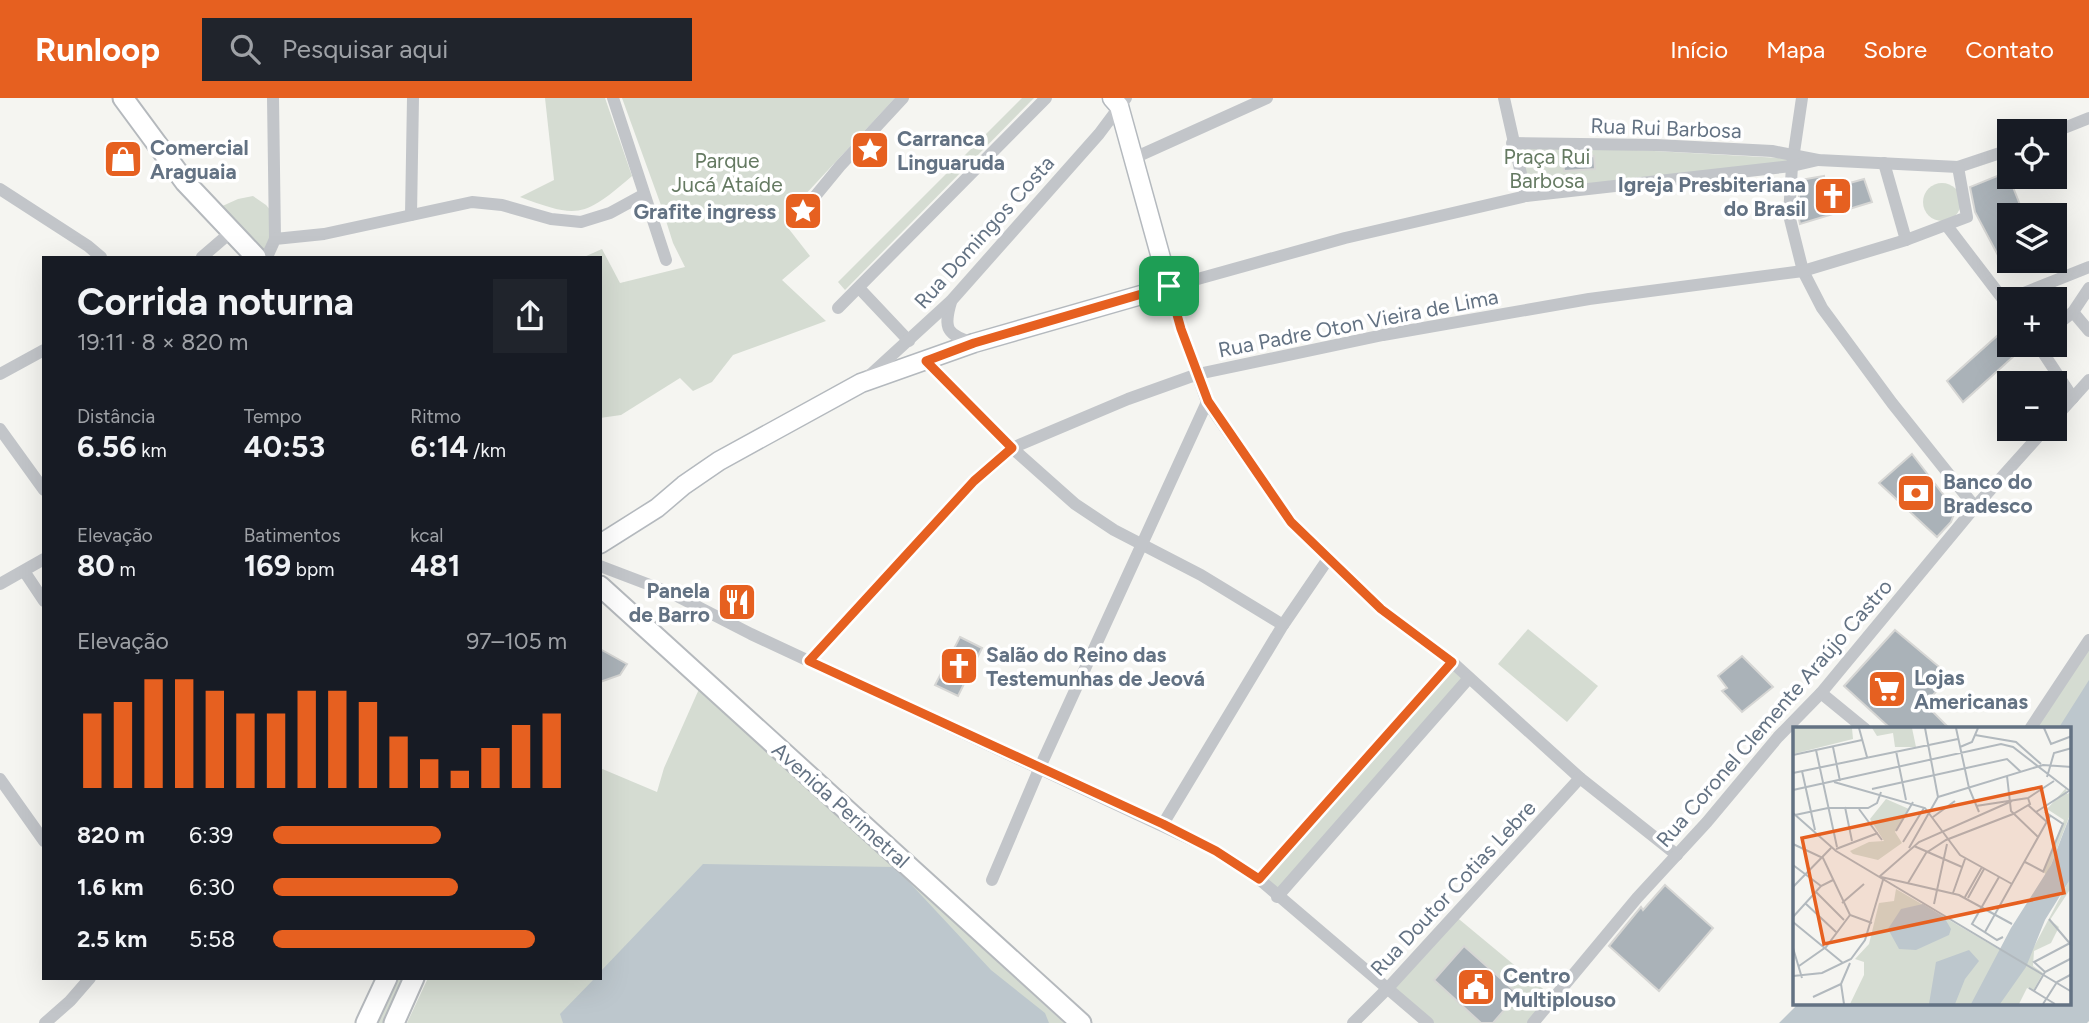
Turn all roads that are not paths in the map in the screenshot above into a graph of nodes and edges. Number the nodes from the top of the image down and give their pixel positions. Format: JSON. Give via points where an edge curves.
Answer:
{"nodes":[{"id":1,"x":124,"y":98,"type":"edge"},
{"id":2,"x":273,"y":98,"type":"edge"},
{"id":3,"x":413,"y":98,"type":"edge"},
{"id":4,"x":613,"y":98,"type":"edge"},
{"id":5,"x":903,"y":98,"type":"edge"},
{"id":6,"x":1046,"y":98,"type":"edge"},
{"id":7,"x":1267,"y":98,"type":"edge"},
{"id":8,"x":1504,"y":98,"type":"edge"},
{"id":9,"x":1802,"y":98,"type":"edge"},
{"id":10,"x":1119,"y":101,"type":"edge"},
{"id":11,"x":2089,"y":118,"type":"edge"},
{"id":12,"x":2067,"y":127,"type":"edge"},
{"id":13,"x":1512,"y":143,"type":"junction"},
{"id":14,"x":1997,"y":154,"type":"edge"},
{"id":15,"x":1134,"y":158,"type":"junction"},
{"id":16,"x":1793,"y":160,"type":"junction"},
{"id":17,"x":1884,"y":163,"type":"junction"},
{"id":18,"x":1958,"y":167,"type":"junction"},
{"id":19,"x":0,"y":189,"type":"edge"},
{"id":20,"x":643,"y":195,"type":"junction"},
{"id":21,"x":1527,"y":196,"type":"junction"},
{"id":22,"x":803,"y":211,"type":"dead end"},
{"id":23,"x":411,"y":215,"type":"junction"},
{"id":24,"x":1947,"y":226,"type":"junction"},
{"id":25,"x":231,"y":232,"type":"junction"},
{"id":26,"x":275,"y":239,"type":"junction"},
{"id":27,"x":1906,"y":240,"type":"junction"},
{"id":28,"x":100,"y":256,"type":"edge"},
{"id":29,"x":203,"y":256,"type":"edge"},
{"id":30,"x":255,"y":256,"type":"edge"},
{"id":31,"x":267,"y":256,"type":"edge"},
{"id":32,"x":666,"y":260,"type":"dead end"},
{"id":33,"x":2089,"y":267,"type":"edge"},
{"id":34,"x":1803,"y":271,"type":"junction"},
{"id":35,"x":1169,"y":286,"type":"junction"},
{"id":36,"x":2040,"y":287,"type":"edge"},
{"id":37,"x":859,"y":288,"type":"junction"},
{"id":38,"x":2089,"y":288,"type":"edge"},
{"id":39,"x":1997,"y":291,"type":"edge"},
{"id":40,"x":951,"y":302,"type":"junction"},
{"id":41,"x":838,"y":308,"type":"dead end"},
{"id":42,"x":2073,"y":312,"type":"junction"},
{"id":43,"x":2067,"y":317,"type":"edge"},
{"id":44,"x":2089,"y":331,"type":"edge"},
{"id":45,"x":909,"y":341,"type":"junction"},
{"id":46,"x":974,"y":343,"type":"junction"},
{"id":47,"x":42,"y":351,"type":"edge"},
{"id":48,"x":2046,"y":357,"type":"edge"},
{"id":49,"x":926,"y":361,"type":"junction"},
{"id":50,"x":0,"y":374,"type":"edge"},
{"id":51,"x":1198,"y":374,"type":"junction"},
{"id":52,"x":2089,"y":380,"type":"edge"},
{"id":53,"x":861,"y":383,"type":"junction"},
{"id":54,"x":2073,"y":398,"type":"junction"},
{"id":55,"x":1208,"y":401,"type":"junction"},
{"id":56,"x":2067,"y":405,"type":"edge"},
{"id":57,"x":0,"y":429,"type":"edge"},
{"id":58,"x":2034,"y":441,"type":"edge"},
{"id":59,"x":1012,"y":448,"type":"junction"},
{"id":60,"x":42,"y":487,"type":"edge"},
{"id":61,"x":1975,"y":507,"type":"junction"},
{"id":62,"x":602,"y":543,"type":"edge"},
{"id":63,"x":1141,"y":544,"type":"junction"},
{"id":64,"x":1328,"y":559,"type":"junction"},
{"id":65,"x":42,"y":560,"type":"edge"},
{"id":66,"x":602,"y":567,"type":"edge"},
{"id":67,"x":24,"y":572,"type":"junction"},
{"id":68,"x":0,"y":584,"type":"edge"},
{"id":69,"x":602,"y":591,"type":"edge"},
{"id":70,"x":42,"y":598,"type":"edge"},
{"id":71,"x":1283,"y":625,"type":"junction"},
{"id":72,"x":2089,"y":640,"type":"edge"},
{"id":73,"x":809,"y":661,"type":"junction"},
{"id":74,"x":1452,"y":662,"type":"junction"},
{"id":75,"x":1469,"y":678,"type":"junction"},
{"id":76,"x":1822,"y":693,"type":"junction"},
{"id":77,"x":1863,"y":727,"type":"edge"},
{"id":78,"x":2031,"y":727,"type":"edge"},
{"id":79,"x":1040,"y":767,"type":"junction"},
{"id":80,"x":1580,"y":778,"type":"junction"},
{"id":81,"x":0,"y":779,"type":"edge"},
{"id":82,"x":1163,"y":824,"type":"junction"},
{"id":83,"x":42,"y":838,"type":"edge"},
{"id":84,"x":1677,"y":855,"type":"junction"},
{"id":85,"x":1259,"y":879,"type":"junction"},
{"id":86,"x":992,"y":880,"type":"dead end"},
{"id":87,"x":1277,"y":897,"type":"junction"},
{"id":88,"x":88,"y":980,"type":"edge"},
{"id":89,"x":386,"y":980,"type":"edge"},
{"id":90,"x":413,"y":980,"type":"edge"},
{"id":91,"x":1388,"y":988,"type":"junction"},
{"id":92,"x":45,"y":1023,"type":"edge"},
{"id":93,"x":366,"y":1023,"type":"edge"},
{"id":94,"x":394,"y":1023,"type":"edge"},
{"id":95,"x":1081,"y":1023,"type":"edge"},
{"id":96,"x":1353,"y":1023,"type":"edge"},
{"id":97,"x":1428,"y":1023,"type":"edge"},
{"id":98,"x":1533,"y":1023,"type":"edge"}],
"edges":[{"from":1,"to":25,"type":"main road","via":[[185,182]]},
{"from":2,"to":26,"type":"street"},
{"from":3,"to":23,"type":"street"},
{"from":4,"to":20,"type":"street"},
{"from":5,"to":22,"type":"street"},
{"from":6,"to":37,"type":"street"},
{"from":7,"to":15,"type":"street"},
{"from":8,"to":13,"type":"street"},
{"from":9,"to":16,"type":"street"},
{"from":10,"to":15,"type":"street"},
{"from":10,"to":40,"type":"street","name":"Rua Domingos Costa","via":[[1099,134]]},
{"from":11,"to":12,"type":"street"},
{"from":13,"to":16,"type":"street","name":"Rua Rui Barbosa","via":[[1772,151]]},
{"from":13,"to":21,"type":"street"},
{"from":14,"to":18,"type":"street"},
{"from":15,"to":35,"type":"street"},
{"from":16,"to":17,"type":"street"},
{"from":16,"to":21,"type":"street"},
{"from":16,"to":34,"type":"street","via":[[1789,215]]},
{"from":17,"to":18,"type":"street"},
{"from":17,"to":27,"type":"street"},
{"from":18,"to":24,"type":"street","name":"Rua Padre Oton Vieira de Lima","via":[[1967,217]]},
{"from":19,"to":28,"type":"street"},
{"from":20,"to":23,"type":"street","via":[[581,222],[487,202]]},
{"from":20,"to":32,"type":"street"},
{"from":21,"to":35,"type":"street","via":[[1345,238]]},
{"from":23,"to":26,"type":"street","via":[[324,234]]},
{"from":24,"to":27,"type":"street","name":"Rua Padre Oton Vieira de Lima"},
{"from":24,"to":39,"type":"street"},
{"from":25,"to":29,"type":"street"},
{"from":25,"to":30,"type":"main road"},
{"from":26,"to":31,"type":"street"},
{"from":27,"to":34,"type":"street","name":"Rua Padre Oton Vieira de Lima"},
{"from":33,"to":36,"type":"street"},
{"from":34,"to":51,"type":"street","name":"Rua Padre Oton Vieira de Lima","via":[[1589,299]]},
{"from":34,"to":61,"type":"street","via":[[1822,308]]},
{"from":35,"to":46,"type":"street"},
{"from":35,"to":51,"type":"street"},
{"from":37,"to":41,"type":"street"},
{"from":37,"to":45,"type":"street"},
{"from":38,"to":42,"type":"street"},
{"from":40,"to":45,"type":"street","name":"Rua Domingos Costa"},
{"from":40,"to":46,"type":"street","via":[[945,320],[948,329]]},
{"from":42,"to":43,"type":"street"},
{"from":42,"to":44,"type":"street"},
{"from":45,"to":53,"type":"street","name":"Rua Domingos Costa"},
{"from":46,"to":49,"type":"street"},
{"from":47,"to":50,"type":"street"},
{"from":48,"to":54,"type":"street"},
{"from":49,"to":53,"type":"street"},
{"from":49,"to":59,"type":"street"},
{"from":51,"to":55,"type":"street"},
{"from":51,"to":59,"type":"street","name":"Rua Padre Oton Vieira de Lima"},
{"from":52,"to":54,"type":"street"},
{"from":53,"to":62,"type":"street","via":[[719,461]]},
{"from":54,"to":56,"type":"street"},
{"from":55,"to":63,"type":"street"},
{"from":55,"to":64,"type":"street","via":[[1291,522]]},
{"from":57,"to":60,"type":"street"},
{"from":58,"to":61,"type":"street","name":"Rua Coronel Clemente Araújo Castro"},
{"from":59,"to":63,"type":"street","via":[[1074,504]]},
{"from":59,"to":73,"type":"street","name":"Rua Padre Oton Vieira de Lima","via":[[974,481]]},
{"from":61,"to":76,"type":"street","name":"Rua Coronel Clemente Araújo Castro"},
{"from":63,"to":71,"type":"street"},
{"from":63,"to":79,"type":"street"},
{"from":64,"to":71,"type":"street"},
{"from":64,"to":74,"type":"street","via":[[1381,609]]},
{"from":65,"to":67,"type":"street"},
{"from":66,"to":73,"type":"street","via":[[671,593]]},
{"from":67,"to":68,"type":"street"},
{"from":67,"to":70,"type":"street"},
{"from":69,"to":95,"type":"main road","name":"Avenida Perimetral"},
{"from":71,"to":82,"type":"street"},
{"from":72,"to":78,"type":"street"},
{"from":73,"to":79,"type":"street"},
{"from":74,"to":75,"type":"street"},
{"from":74,"to":85,"type":"street"},
{"from":75,"to":80,"type":"street"},
{"from":75,"to":87,"type":"street"},
{"from":76,"to":77,"type":"street"},
{"from":76,"to":84,"type":"street","name":"Rua Coronel Clemente Araújo Castro"},
{"from":79,"to":82,"type":"street"},
{"from":79,"to":86,"type":"street"},
{"from":80,"to":84,"type":"street"},
{"from":80,"to":91,"type":"street","name":"Rua Doutor Cotias Lebre"},
{"from":81,"to":83,"type":"street"},
{"from":82,"to":85,"type":"street"},
{"from":84,"to":98,"type":"street","name":"Rua Coronel Clemente Araújo Castro"},
{"from":85,"to":87,"type":"street"},
{"from":87,"to":91,"type":"street"},
{"from":88,"to":92,"type":"street"},
{"from":89,"to":93,"type":"main road"},
{"from":90,"to":94,"type":"main road"},
{"from":91,"to":96,"type":"street","name":"Rua Doutor Cotias Lebre"},
{"from":91,"to":97,"type":"street"}]}
